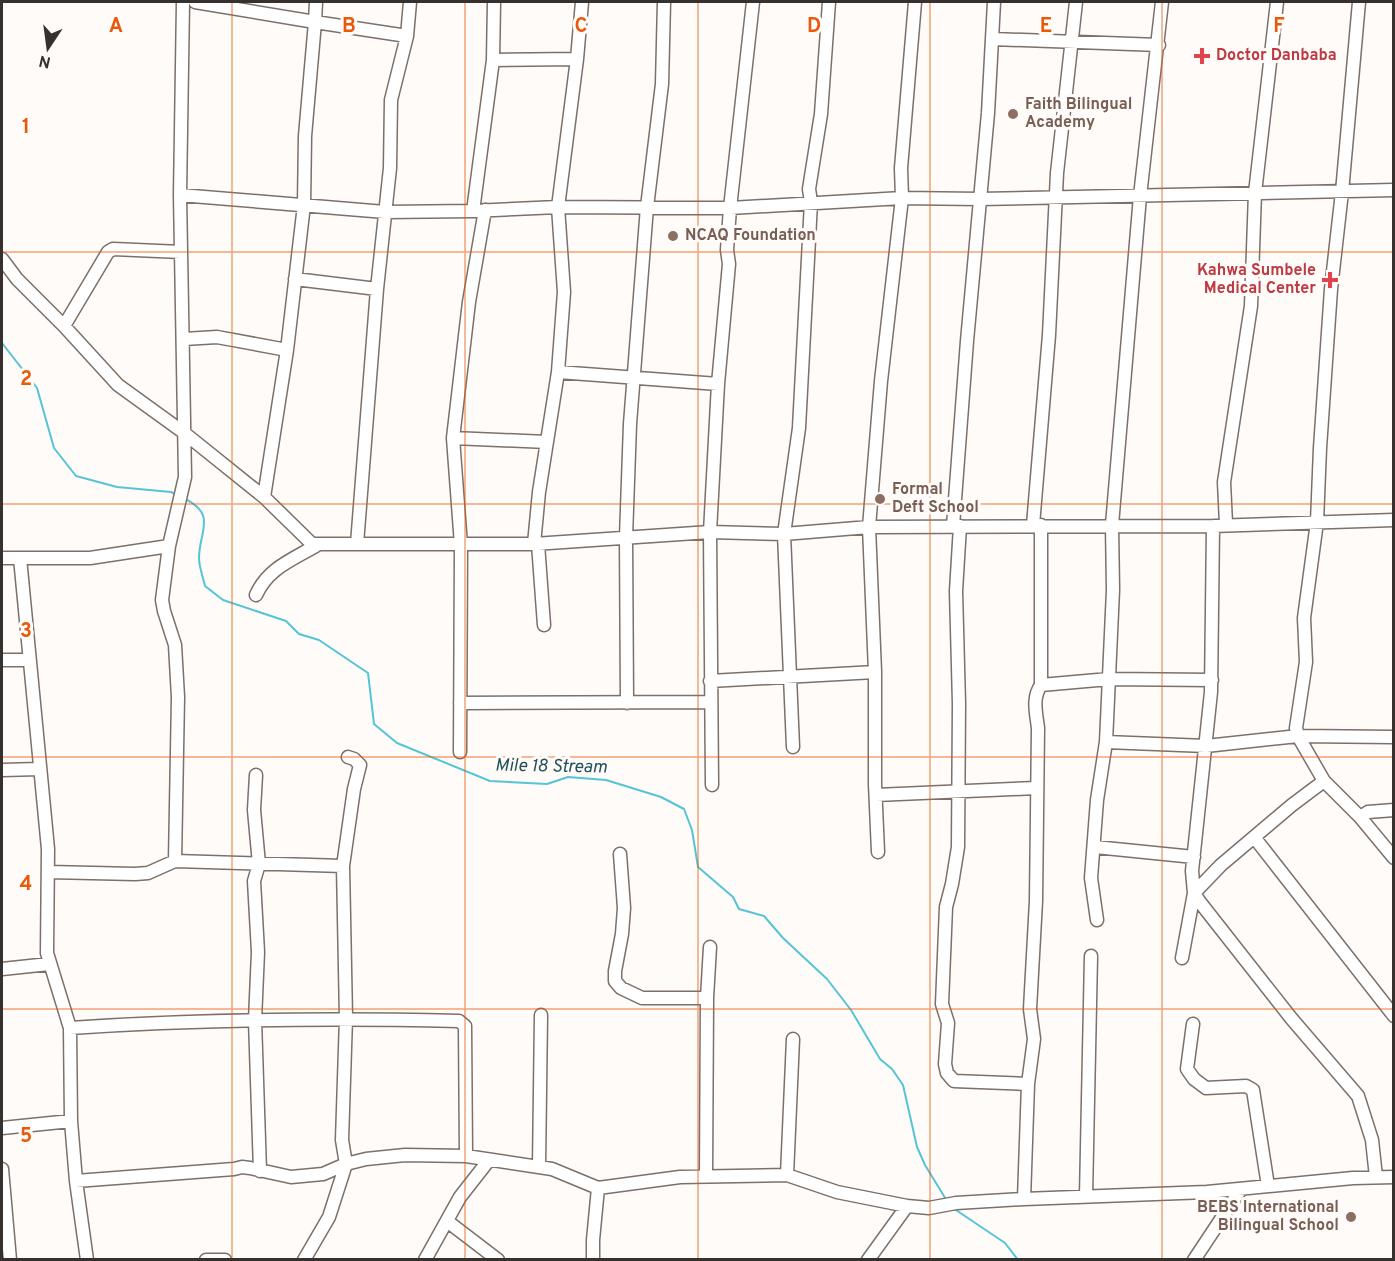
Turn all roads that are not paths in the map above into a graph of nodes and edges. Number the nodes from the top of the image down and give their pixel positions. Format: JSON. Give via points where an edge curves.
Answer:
{"nodes":[{"id":1,"x":183,"y":2,"type":"edge"},
{"id":2,"x":195,"y":2,"type":"edge"},
{"id":3,"x":316,"y":2,"type":"edge"},
{"id":4,"x":410,"y":2,"type":"edge"},
{"id":5,"x":494,"y":2,"type":"edge"},
{"id":6,"x":582,"y":2,"type":"edge"},
{"id":7,"x":664,"y":2,"type":"edge"},
{"id":8,"x":753,"y":2,"type":"edge"},
{"id":9,"x":829,"y":2,"type":"edge"},
{"id":10,"x":915,"y":2,"type":"edge"},
{"id":11,"x":994,"y":2,"type":"edge"},
{"id":12,"x":1076,"y":2,"type":"edge"},
{"id":13,"x":1162,"y":2,"type":"edge"},
{"id":14,"x":1277,"y":2,"type":"edge"},
{"id":15,"x":1359,"y":2,"type":"edge"},
{"id":16,"x":315,"y":22,"type":"junction"},
{"id":17,"x":407,"y":36,"type":"junction"},
{"id":18,"x":992,"y":39,"type":"junction"},
{"id":19,"x":1072,"y":42,"type":"junction"},
{"id":20,"x":1159,"y":45,"type":"junction"},
{"id":21,"x":577,"y":59,"type":"junction"},
{"id":22,"x":493,"y":60,"type":"junction"},
{"id":23,"x":1394,"y":190,"type":"edge"},
{"id":24,"x":1342,"y":192,"type":"junction"},
{"id":25,"x":1256,"y":193,"type":"junction"},
{"id":26,"x":180,"y":195,"type":"junction"},
{"id":27,"x":1140,"y":196,"type":"junction"},
{"id":28,"x":1058,"y":197,"type":"junction"},
{"id":29,"x":902,"y":198,"type":"junction"},
{"id":30,"x":980,"y":199,"type":"junction"},
{"id":31,"x":811,"y":202,"type":"junction"},
{"id":32,"x":304,"y":206,"type":"junction"},
{"id":33,"x":558,"y":207,"type":"junction"},
{"id":34,"x":647,"y":207,"type":"junction"},
{"id":35,"x":730,"y":208,"type":"junction"},
{"id":36,"x":479,"y":211,"type":"junction"},
{"id":37,"x":385,"y":212,"type":"junction"},
{"id":38,"x":182,"y":252,"type":"junction"},
{"id":39,"x":2,"y":259,"type":"edge"},
{"id":40,"x":295,"y":279,"type":"junction"},
{"id":41,"x":377,"y":289,"type":"junction"},
{"id":42,"x":64,"y":326,"type":"junction"},
{"id":43,"x":184,"y":339,"type":"junction"},
{"id":44,"x":287,"y":350,"type":"junction"},
{"id":45,"x":558,"y":372,"type":"junction"},
{"id":46,"x":633,"y":379,"type":"junction"},
{"id":47,"x":718,"y":384,"type":"junction"},
{"id":48,"x":183,"y":432,"type":"junction"},
{"id":49,"x":453,"y":438,"type":"junction"},
{"id":50,"x":547,"y":442,"type":"junction"},
{"id":51,"x":264,"y":497,"type":"junction"},
{"id":52,"x":1394,"y":520,"type":"edge"},
{"id":53,"x":1317,"y":522,"type":"junction"},
{"id":54,"x":1037,"y":525,"type":"junction"},
{"id":55,"x":1112,"y":525,"type":"junction"},
{"id":56,"x":1219,"y":525,"type":"junction"},
{"id":57,"x":956,"y":526,"type":"junction"},
{"id":58,"x":869,"y":527,"type":"junction"},
{"id":59,"x":710,"y":532,"type":"junction"},
{"id":60,"x":784,"y":534,"type":"junction"},
{"id":61,"x":626,"y":537,"type":"junction"},
{"id":62,"x":357,"y":544,"type":"junction"},
{"id":63,"x":460,"y":544,"type":"junction"},
{"id":64,"x":536,"y":544,"type":"junction"},
{"id":65,"x":317,"y":545,"type":"junction"},
{"id":66,"x":169,"y":546,"type":"junction"},
{"id":67,"x":2,"y":558,"type":"edge"},
{"id":68,"x":20,"y":558,"type":"junction"},
{"id":69,"x":255,"y":596,"type":"dead end"},
{"id":70,"x":544,"y":625,"type":"dead end"},
{"id":71,"x":2,"y":660,"type":"edge"},
{"id":72,"x":29,"y":660,"type":"junction"},
{"id":73,"x":875,"y":672,"type":"junction"},
{"id":74,"x":789,"y":678,"type":"junction"},
{"id":75,"x":1109,"y":679,"type":"junction"},
{"id":76,"x":1212,"y":680,"type":"junction"},
{"id":77,"x":710,"y":681,"type":"junction"},
{"id":78,"x":1041,"y":685,"type":"junction"},
{"id":79,"x":711,"y":702,"type":"junction"},
{"id":80,"x":460,"y":703,"type":"junction"},
{"id":81,"x":627,"y":703,"type":"junction"},
{"id":82,"x":1298,"y":736,"type":"junction"},
{"id":83,"x":1394,"y":737,"type":"edge"},
{"id":84,"x":1106,"y":742,"type":"junction"},
{"id":85,"x":1206,"y":746,"type":"junction"},
{"id":86,"x":793,"y":747,"type":"dead end"},
{"id":87,"x":460,"y":752,"type":"dead end"},
{"id":88,"x":348,"y":757,"type":"dead end"},
{"id":89,"x":39,"y":769,"type":"junction"},
{"id":90,"x":2,"y":770,"type":"edge"},
{"id":91,"x":256,"y":775,"type":"dead end"},
{"id":92,"x":1324,"y":781,"type":"junction"},
{"id":93,"x":712,"y":785,"type":"dead end"},
{"id":94,"x":1036,"y":788,"type":"junction"},
{"id":95,"x":957,"y":791,"type":"junction"},
{"id":96,"x":876,"y":795,"type":"junction"},
{"id":97,"x":1394,"y":810,"type":"edge"},
{"id":98,"x":1360,"y":817,"type":"junction"},
{"id":99,"x":1254,"y":837,"type":"junction"},
{"id":100,"x":1095,"y":848,"type":"junction"},
{"id":101,"x":878,"y":852,"type":"dead end"},
{"id":102,"x":620,"y":854,"type":"dead end"},
{"id":103,"x":1194,"y":856,"type":"junction"},
{"id":104,"x":1394,"y":858,"type":"edge"},
{"id":105,"x":175,"y":861,"type":"junction"},
{"id":106,"x":259,"y":864,"type":"junction"},
{"id":107,"x":343,"y":866,"type":"junction"},
{"id":108,"x":49,"y":872,"type":"junction"},
{"id":109,"x":1194,"y":893,"type":"junction"},
{"id":110,"x":1097,"y":920,"type":"dead end"},
{"id":111,"x":710,"y":947,"type":"dead end"},
{"id":112,"x":1091,"y":956,"type":"dead end"},
{"id":113,"x":1182,"y":958,"type":"dead end"},
{"id":114,"x":49,"y":964,"type":"junction"},
{"id":115,"x":2,"y":969,"type":"edge"},
{"id":116,"x":707,"y":998,"type":"junction"},
{"id":117,"x":541,"y":1015,"type":"dead end"},
{"id":118,"x":1394,"y":1016,"type":"edge"},
{"id":119,"x":346,"y":1018,"type":"junction"},
{"id":120,"x":255,"y":1020,"type":"junction"},
{"id":121,"x":1193,"y":1024,"type":"dead end"},
{"id":122,"x":70,"y":1028,"type":"junction"},
{"id":123,"x":793,"y":1039,"type":"dead end"},
{"id":124,"x":1028,"y":1084,"type":"junction"},
{"id":125,"x":71,"y":1121,"type":"junction"},
{"id":126,"x":2,"y":1128,"type":"edge"},
{"id":127,"x":466,"y":1156,"type":"junction"},
{"id":128,"x":489,"y":1160,"type":"junction"},
{"id":129,"x":346,"y":1164,"type":"junction"},
{"id":130,"x":539,"y":1167,"type":"junction"},
{"id":131,"x":2,"y":1169,"type":"edge"},
{"id":132,"x":260,"y":1171,"type":"junction"},
{"id":133,"x":787,"y":1175,"type":"junction"},
{"id":134,"x":706,"y":1176,"type":"junction"},
{"id":135,"x":1376,"y":1177,"type":"junction"},
{"id":136,"x":1394,"y":1177,"type":"edge"},
{"id":137,"x":76,"y":1181,"type":"junction"},
{"id":138,"x":1268,"y":1186,"type":"junction"},
{"id":139,"x":598,"y":1188,"type":"junction"},
{"id":140,"x":1241,"y":1189,"type":"junction"},
{"id":141,"x":1086,"y":1196,"type":"junction"},
{"id":142,"x":1024,"y":1199,"type":"junction"},
{"id":143,"x":907,"y":1206,"type":"junction"},
{"id":144,"x":447,"y":1221,"type":"junction"},
{"id":145,"x":10,"y":1260,"type":"edge"},
{"id":146,"x":87,"y":1260,"type":"edge"},
{"id":147,"x":206,"y":1260,"type":"edge"},
{"id":148,"x":225,"y":1260,"type":"edge"},
{"id":149,"x":304,"y":1260,"type":"edge"},
{"id":150,"x":425,"y":1260,"type":"edge"},
{"id":151,"x":498,"y":1260,"type":"edge"},
{"id":152,"x":593,"y":1260,"type":"edge"},
{"id":153,"x":868,"y":1260,"type":"edge"},
{"id":154,"x":1194,"y":1260,"type":"edge"}],
"edges":[{"from":1,"to":26,"type":"street"},
{"from":2,"to":16,"type":"street"},
{"from":3,"to":16,"type":"street"},
{"from":4,"to":17,"type":"street"},
{"from":5,"to":22,"type":"street"},
{"from":6,"to":21,"type":"street"},
{"from":7,"to":34,"type":"street","via":[[662,84]]},
{"from":8,"to":35,"type":"street"},
{"from":9,"to":31,"type":"street","via":[[821,114],[809,189]]},
{"from":10,"to":29,"type":"street"},
{"from":11,"to":18,"type":"street"},
{"from":12,"to":19,"type":"street"},
{"from":13,"to":20,"type":"street"},
{"from":14,"to":25,"type":"street"},
{"from":15,"to":24,"type":"street"},
{"from":16,"to":17,"type":"street"},
{"from":16,"to":32,"type":"street","via":[[305,136]]},
{"from":17,"to":37,"type":"street","via":[[390,100],[390,168]]},
{"from":18,"to":19,"type":"street"},
{"from":18,"to":30,"type":"street"},
{"from":19,"to":20,"type":"street"},
{"from":19,"to":28,"type":"street"},
{"from":20,"to":27,"type":"street"},
{"from":21,"to":22,"type":"street"},
{"from":21,"to":33,"type":"street"},
{"from":22,"to":36,"type":"street"},
{"from":23,"to":24,"type":"street"},
{"from":24,"to":25,"type":"street"},
{"from":24,"to":53,"type":"street","via":[[1330,300]]},
{"from":25,"to":27,"type":"street"},
{"from":25,"to":56,"type":"street","via":[[1251,306]]},
{"from":26,"to":32,"type":"street"},
{"from":26,"to":38,"type":"street"},
{"from":27,"to":28,"type":"street"},
{"from":27,"to":55,"type":"street"},
{"from":28,"to":30,"type":"street"},
{"from":28,"to":54,"type":"street"},
{"from":29,"to":30,"type":"street"},
{"from":29,"to":31,"type":"street"},
{"from":29,"to":58,"type":"street"},
{"from":30,"to":57,"type":"street"},
{"from":31,"to":35,"type":"street"},
{"from":31,"to":60,"type":"street","via":[[799,428]]},
{"from":32,"to":37,"type":"street"},
{"from":32,"to":40,"type":"street"},
{"from":33,"to":34,"type":"street"},
{"from":33,"to":36,"type":"street"},
{"from":33,"to":45,"type":"street","via":[[564,292]]},
{"from":34,"to":35,"type":"street"},
{"from":34,"to":46,"type":"street"},
{"from":35,"to":47,"type":"street"},
{"from":36,"to":37,"type":"street"},
{"from":36,"to":49,"type":"street"},
{"from":37,"to":41,"type":"street"},
{"from":38,"to":42,"type":"street","via":[[108,252]]},
{"from":38,"to":43,"type":"street"},
{"from":39,"to":42,"type":"street"},
{"from":40,"to":41,"type":"street"},
{"from":40,"to":44,"type":"street"},
{"from":41,"to":62,"type":"street"},
{"from":42,"to":48,"type":"street","via":[[118,385]]},
{"from":43,"to":44,"type":"street","via":[[218,337]]},
{"from":43,"to":48,"type":"street"},
{"from":44,"to":51,"type":"street"},
{"from":45,"to":46,"type":"street"},
{"from":45,"to":50,"type":"street"},
{"from":46,"to":47,"type":"street"},
{"from":46,"to":61,"type":"street"},
{"from":47,"to":59,"type":"street"},
{"from":48,"to":51,"type":"street"},
{"from":48,"to":66,"type":"street","via":[[184,486]]},
{"from":49,"to":50,"type":"street"},
{"from":49,"to":63,"type":"street"},
{"from":50,"to":64,"type":"street"},
{"from":51,"to":65,"type":"street","via":[[308,542]]},
{"from":52,"to":53,"type":"street"},
{"from":53,"to":56,"type":"street"},
{"from":53,"to":82,"type":"street","via":[[1305,608],[1306,662],[1296,722]]},
{"from":54,"to":55,"type":"street"},
{"from":54,"to":57,"type":"street"},
{"from":54,"to":78,"type":"street"},
{"from":55,"to":56,"type":"street"},
{"from":55,"to":75,"type":"street"},
{"from":56,"to":76,"type":"street"},
{"from":57,"to":58,"type":"street"},
{"from":57,"to":95,"type":"street"},
{"from":58,"to":60,"type":"street"},
{"from":58,"to":73,"type":"street"},
{"from":59,"to":60,"type":"street"},
{"from":59,"to":61,"type":"street"},
{"from":59,"to":77,"type":"street"},
{"from":60,"to":74,"type":"street"},
{"from":61,"to":64,"type":"street"},
{"from":61,"to":81,"type":"street"},
{"from":62,"to":63,"type":"street"},
{"from":62,"to":65,"type":"street"},
{"from":63,"to":64,"type":"street"},
{"from":63,"to":80,"type":"street"},
{"from":64,"to":70,"type":"street"},
{"from":65,"to":69,"type":"street","via":[[271,572]]},
{"from":66,"to":68,"type":"street","via":[[90,558]]},
{"from":66,"to":105,"type":"street","via":[[162,600],[175,645],[178,697]]},
{"from":67,"to":68,"type":"street"},
{"from":68,"to":72,"type":"street"},
{"from":71,"to":72,"type":"street"},
{"from":72,"to":89,"type":"street"},
{"from":73,"to":74,"type":"street"},
{"from":73,"to":96,"type":"street"},
{"from":74,"to":77,"type":"street"},
{"from":74,"to":86,"type":"street"},
{"from":75,"to":76,"type":"street"},
{"from":75,"to":78,"type":"street"},
{"from":75,"to":84,"type":"street"},
{"from":76,"to":85,"type":"street"},
{"from":77,"to":79,"type":"street"},
{"from":78,"to":94,"type":"street","via":[[1035,698]]},
{"from":79,"to":81,"type":"street"},
{"from":79,"to":93,"type":"street"},
{"from":80,"to":81,"type":"street"},
{"from":80,"to":87,"type":"street"},
{"from":82,"to":83,"type":"street"},
{"from":82,"to":85,"type":"street"},
{"from":82,"to":92,"type":"street"},
{"from":84,"to":85,"type":"street"},
{"from":84,"to":100,"type":"street"},
{"from":85,"to":103,"type":"street"},
{"from":88,"to":107,"type":"street","via":[[360,765]]},
{"from":89,"to":90,"type":"street"},
{"from":89,"to":108,"type":"street"},
{"from":91,"to":106,"type":"street","via":[[254,810]]},
{"from":92,"to":98,"type":"street"},
{"from":92,"to":99,"type":"street"},
{"from":94,"to":95,"type":"street"},
{"from":94,"to":124,"type":"street","via":[[1036,901],[1030,1003],[1035,1033]]},
{"from":95,"to":96,"type":"street"},
{"from":95,"to":124,"type":"street","via":[[958,847],[946,907],[942,1004],[948,1023],[946,1073],[954,1081]]},
{"from":96,"to":101,"type":"street"},
{"from":97,"to":98,"type":"street","via":[[1368,812]]},
{"from":98,"to":104,"type":"street"},
{"from":99,"to":109,"type":"street"},
{"from":99,"to":118,"type":"street"},
{"from":100,"to":103,"type":"street"},
{"from":100,"to":110,"type":"street","via":[[1091,878]]},
{"from":102,"to":116,"type":"street","via":[[624,908],[615,981],[642,998]]},
{"from":103,"to":109,"type":"street"},
{"from":105,"to":106,"type":"street"},
{"from":105,"to":108,"type":"street","via":[[148,873]]},
{"from":106,"to":107,"type":"street"},
{"from":106,"to":120,"type":"street","via":[[254,881],[258,964]]},
{"from":107,"to":119,"type":"street"},
{"from":108,"to":114,"type":"street"},
{"from":109,"to":113,"type":"street"},
{"from":109,"to":135,"type":"street","via":[[1291,1018],[1354,1091],[1372,1140]]},
{"from":111,"to":116,"type":"street"},
{"from":112,"to":141,"type":"street"},
{"from":114,"to":115,"type":"street"},
{"from":114,"to":122,"type":"street"},
{"from":116,"to":134,"type":"street"},
{"from":117,"to":130,"type":"street"},
{"from":119,"to":120,"type":"street"},
{"from":119,"to":127,"type":"street","via":[[464,1023]]},
{"from":119,"to":129,"type":"street","via":[[342,1140]]},
{"from":120,"to":122,"type":"street"},
{"from":120,"to":132,"type":"street"},
{"from":121,"to":138,"type":"street","via":[[1187,1069],[1194,1080],[1206,1088],[1246,1086],[1253,1090]]},
{"from":122,"to":125,"type":"street"},
{"from":123,"to":133,"type":"street"},
{"from":124,"to":142,"type":"street"},
{"from":125,"to":126,"type":"street"},
{"from":125,"to":137,"type":"street"},
{"from":127,"to":128,"type":"street"},
{"from":127,"to":129,"type":"street","via":[[398,1156]]},
{"from":128,"to":130,"type":"street"},
{"from":128,"to":144,"type":"street"},
{"from":129,"to":132,"type":"street","via":[[323,1174],[291,1177]]},
{"from":129,"to":149,"type":"street","via":[[329,1217]]},
{"from":130,"to":139,"type":"street"},
{"from":131,"to":145,"type":"street"},
{"from":132,"to":137,"type":"street","via":[[242,1167]]},
{"from":133,"to":134,"type":"street"},
{"from":133,"to":143,"type":"street","via":[[837,1192]]},
{"from":134,"to":139,"type":"street"},
{"from":135,"to":136,"type":"street"},
{"from":135,"to":138,"type":"street"},
{"from":137,"to":146,"type":"street"},
{"from":138,"to":140,"type":"street"},
{"from":139,"to":152,"type":"street"},
{"from":140,"to":141,"type":"street"},
{"from":140,"to":154,"type":"street"},
{"from":141,"to":142,"type":"street"},
{"from":142,"to":143,"type":"street","via":[[929,1208]]},
{"from":143,"to":153,"type":"street"},
{"from":144,"to":150,"type":"street"},
{"from":144,"to":151,"type":"street"},
{"from":147,"to":148,"type":"street"}]}
